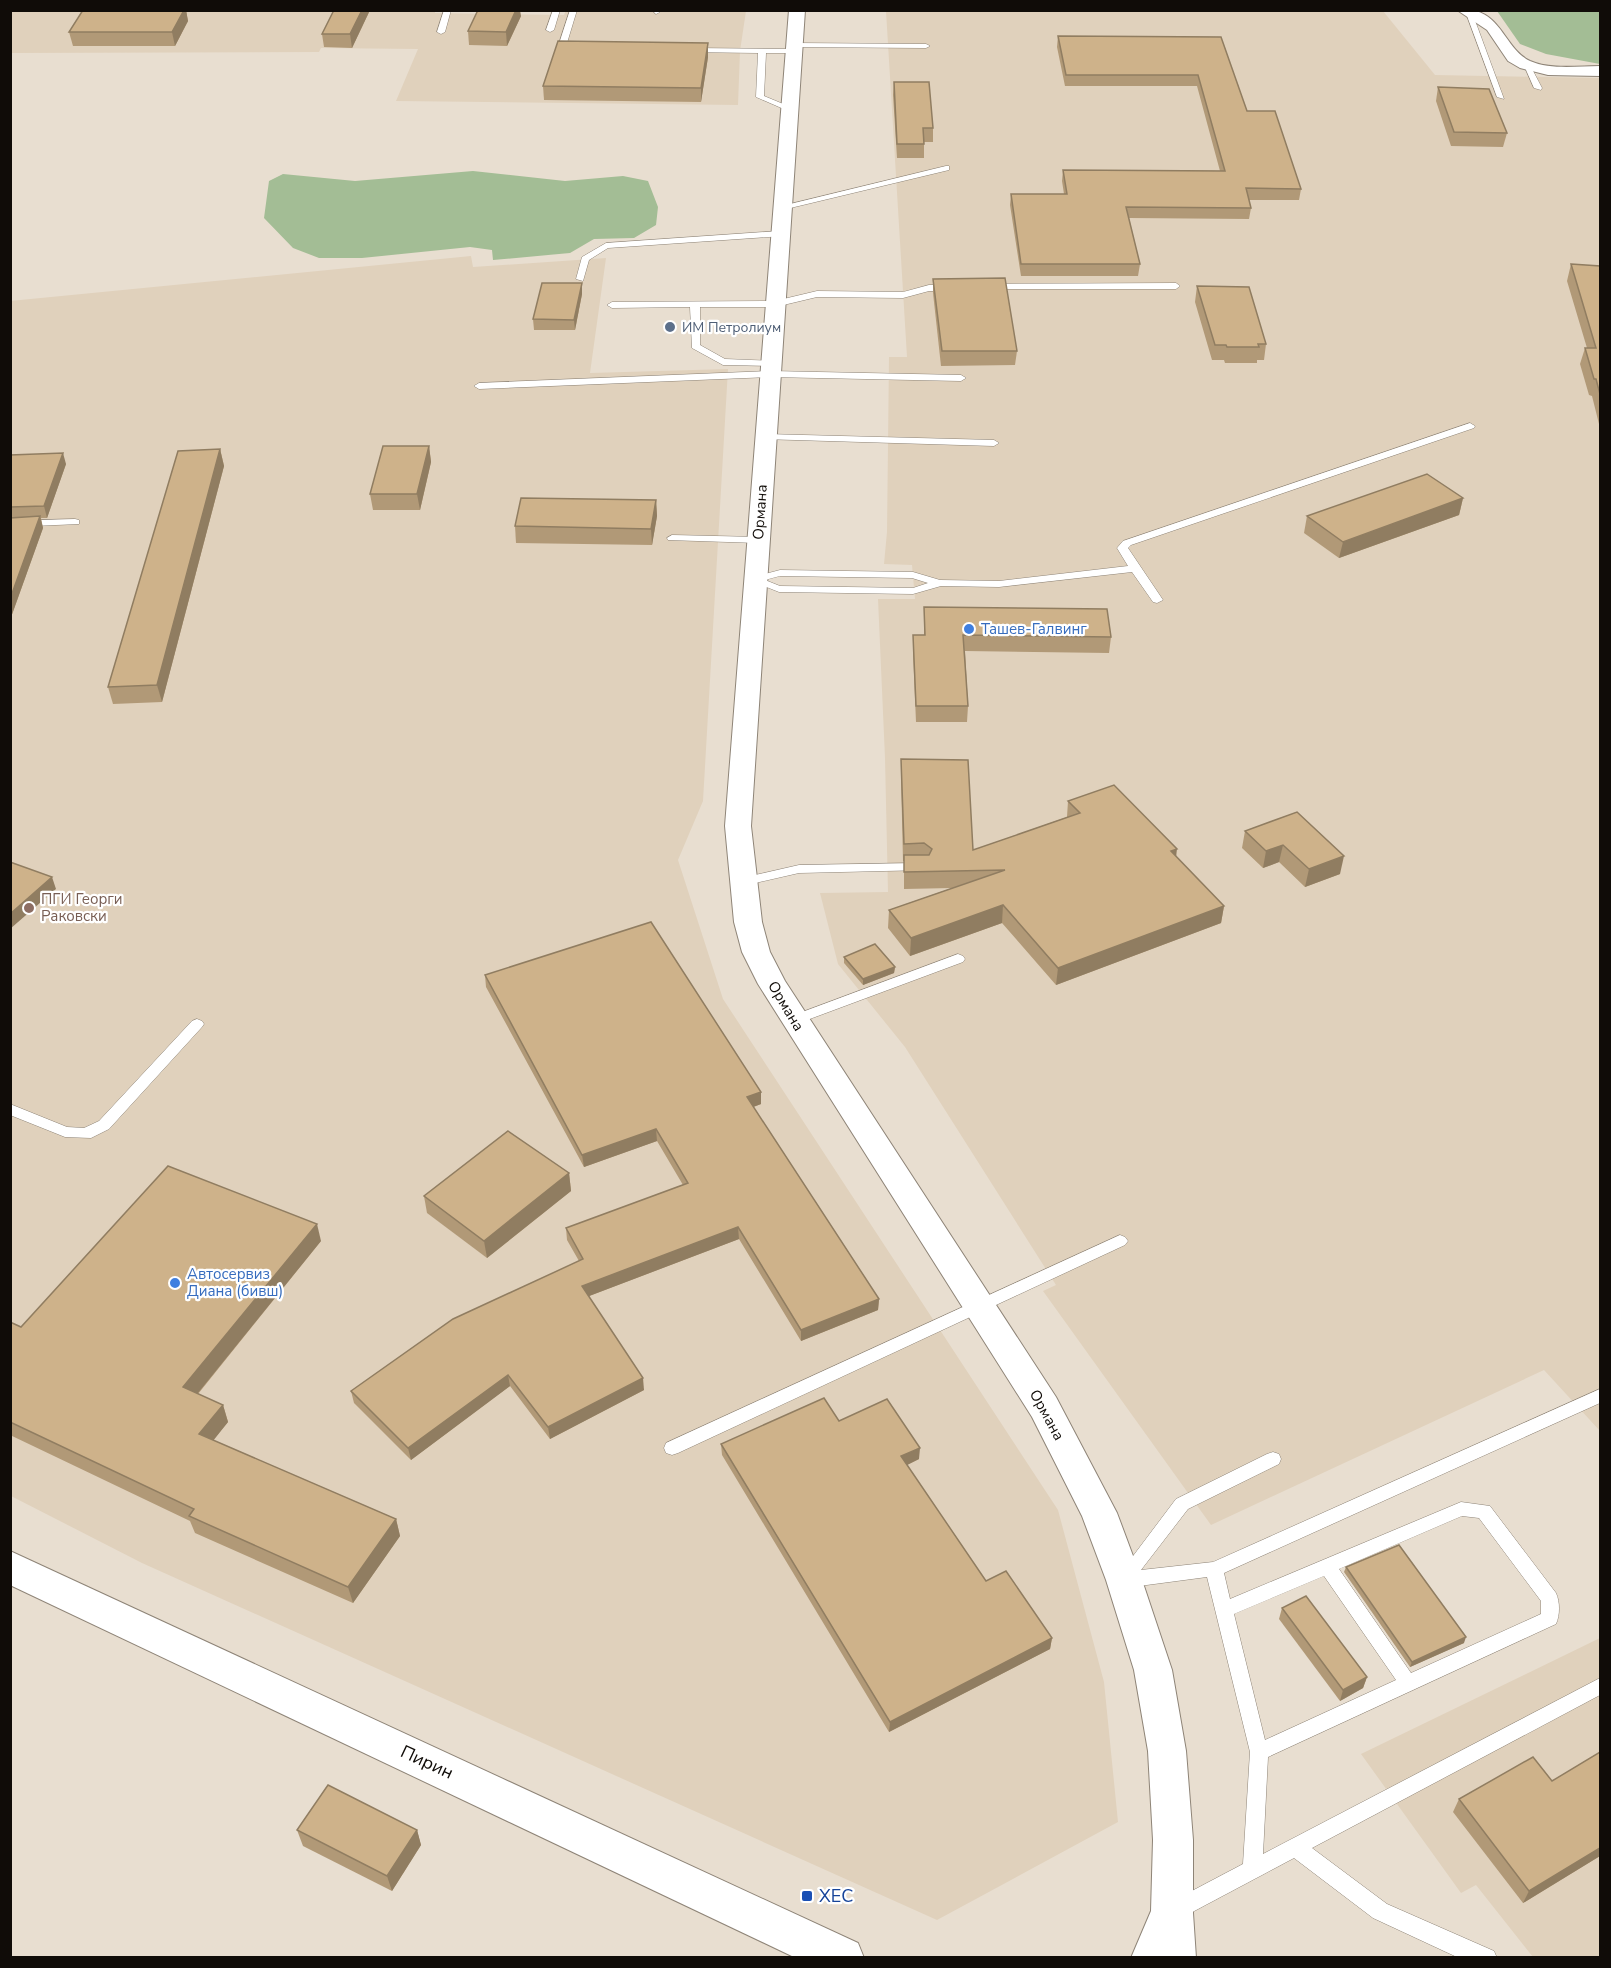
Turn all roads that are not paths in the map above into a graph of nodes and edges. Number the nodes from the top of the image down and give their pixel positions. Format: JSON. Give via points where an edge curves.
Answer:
{"nodes":[{"id":1,"x":448,"y":10,"type":"edge"},
{"id":2,"x":557,"y":10,"type":"edge"},
{"id":3,"x":574,"y":10,"type":"edge"},
{"id":4,"x":797,"y":10,"type":"edge"},
{"id":5,"x":1466,"y":13,"type":"edge"},
{"id":6,"x":550,"y":30,"type":"dead end"},
{"id":7,"x":441,"y":32,"type":"dead end"},
{"id":8,"x":926,"y":46,"type":"dead end"},
{"id":9,"x":582,"y":48,"type":"edge"},
{"id":10,"x":794,"y":48,"type":"junction"},
{"id":11,"x":684,"y":50,"type":"edge"},
{"id":12,"x":762,"y":51,"type":"junction"},
{"id":13,"x":1526,"y":65,"type":"junction"},
{"id":14,"x":1600,"y":71,"type":"edge"},
{"id":15,"x":1538,"y":88,"type":"dead end"},
{"id":16,"x":1501,"y":97,"type":"dead end"},
{"id":17,"x":789,"y":108,"type":"junction"},
{"id":18,"x":946,"y":168,"type":"dead end"},
{"id":19,"x":782,"y":207,"type":"junction"},
{"id":20,"x":780,"y":234,"type":"junction"},
{"id":21,"x":580,"y":279,"type":"dead end"},
{"id":22,"x":1176,"y":285,"type":"dead end"},
{"id":23,"x":964,"y":287,"type":"edge"},
{"id":24,"x":976,"y":287,"type":"edge"},
{"id":25,"x":695,"y":304,"type":"junction"},
{"id":26,"x":775,"y":304,"type":"junction"},
{"id":27,"x":612,"y":305,"type":"dead end"},
{"id":28,"x":770,"y":369,"type":"junction"},
{"id":29,"x":961,"y":378,"type":"dead end"},
{"id":30,"x":479,"y":386,"type":"dead end"},
{"id":31,"x":1470,"y":426,"type":"dead end"},
{"id":32,"x":765,"y":437,"type":"junction"},
{"id":33,"x":994,"y":443,"type":"dead end"},
{"id":34,"x":75,"y":522,"type":"dead end"},
{"id":35,"x":10,"y":524,"type":"edge"},
{"id":36,"x":672,"y":538,"type":"dead end"},
{"id":37,"x":758,"y":540,"type":"junction"},
{"id":38,"x":1135,"y":568,"type":"junction"},
{"id":39,"x":754,"y":580,"type":"junction"},
{"id":40,"x":1158,"y":600,"type":"dead end"},
{"id":41,"x":923,"y":867,"type":"edge"},
{"id":42,"x":742,"y":882,"type":"junction"},
{"id":43,"x":958,"y":959,"type":"dead end"},
{"id":44,"x":794,"y":1020,"type":"junction"},
{"id":45,"x":197,"y":1024,"type":"dead end"},
{"id":46,"x":10,"y":1109,"type":"edge"},
{"id":47,"x":1120,"y":1241,"type":"dead end"},
{"id":48,"x":979,"y":1305,"type":"junction"},
{"id":49,"x":1600,"y":1396,"type":"edge"},
{"id":50,"x":672,"y":1448,"type":"dead end"},
{"id":51,"x":1273,"y":1459,"type":"dead end"},
{"id":52,"x":1327,"y":1566,"type":"junction"},
{"id":53,"x":10,"y":1567,"type":"edge"},
{"id":54,"x":1214,"y":1569,"type":"junction"},
{"id":55,"x":1124,"y":1580,"type":"junction"},
{"id":56,"x":1224,"y":1610,"type":"junction"},
{"id":57,"x":1408,"y":1683,"type":"junction"},
{"id":58,"x":1600,"y":1686,"type":"edge"},
{"id":59,"x":1259,"y":1752,"type":"junction"},
{"id":60,"x":1295,"y":1847,"type":"junction"},
{"id":61,"x":1252,"y":1870,"type":"junction"},
{"id":62,"x":1172,"y":1912,"type":"junction"},
{"id":63,"x":843,"y":1958,"type":"edge"},
{"id":64,"x":1152,"y":1958,"type":"edge"},
{"id":65,"x":1175,"y":1958,"type":"edge"},
{"id":66,"x":1487,"y":1958,"type":"edge"}],
"edges":[{"from":1,"to":7,"type":"lane"},
{"from":2,"to":6,"type":"lane"},
{"from":3,"to":9,"type":"lane","via":[[563,44]]},
{"from":4,"to":10,"type":"street","name":"Ормана"},
{"from":5,"to":13,"type":"street","via":[[1492,27],[1514,58]]},
{"from":5,"to":16,"type":"lane"},
{"from":8,"to":10,"type":"lane"},
{"from":10,"to":12,"type":"lane"},
{"from":10,"to":17,"type":"street","name":"Ормана"},
{"from":11,"to":12,"type":"lane"},
{"from":12,"to":17,"type":"lane","via":[[760,97]]},
{"from":13,"to":14,"type":"street","via":[[1548,70]]},
{"from":13,"to":15,"type":"lane"},
{"from":17,"to":19,"type":"street","name":"Ормана"},
{"from":18,"to":19,"type":"lane"},
{"from":19,"to":20,"type":"street","name":"Ормана"},
{"from":20,"to":21,"type":"lane","via":[[606,246],[585,259]]},
{"from":20,"to":26,"type":"street","name":"Ормана"},
{"from":22,"to":24,"type":"lane"},
{"from":23,"to":26,"type":"lane","via":[[929,288],[903,295],[817,294]]},
{"from":25,"to":26,"type":"lane"},
{"from":25,"to":27,"type":"lane"},
{"from":25,"to":28,"type":"lane","via":[[695,346],[723,362]]},
{"from":26,"to":28,"type":"street","name":"Ормана"},
{"from":28,"to":29,"type":"lane"},
{"from":28,"to":30,"type":"lane"},
{"from":28,"to":32,"type":"street","name":"Ормана"},
{"from":31,"to":38,"type":"lane","via":[[1127,543],[1122,548]]},
{"from":32,"to":33,"type":"lane"},
{"from":32,"to":37,"type":"street","name":"Ормана"},
{"from":34,"to":35,"type":"lane"},
{"from":36,"to":37,"type":"lane"},
{"from":37,"to":39,"type":"street","name":"Ормана"},
{"from":38,"to":39,"type":"lane","via":[[999,584],[941,584],[913,591],[779,589]]},
{"from":38,"to":40,"type":"lane"},
{"from":39,"to":42,"type":"street","name":"Ормана","via":[[738,826]]},
{"from":41,"to":42,"type":"lane","via":[[799,869]]},
{"from":42,"to":44,"type":"street","name":"Ормана","via":[[756,952]]},
{"from":43,"to":44,"type":"lane"},
{"from":44,"to":48,"type":"street","name":"Ормана"},
{"from":45,"to":46,"type":"lane","via":[[104,1125],[86,1134],[65,1132]]},
{"from":47,"to":48,"type":"lane"},
{"from":48,"to":50,"type":"lane"},
{"from":48,"to":55,"type":"street","name":"Ормана","via":[[1044,1407],[1099,1513]]},
{"from":49,"to":54,"type":"lane"},
{"from":51,"to":55,"type":"lane","via":[[1182,1504]]},
{"from":52,"to":56,"type":"lane"},
{"from":52,"to":57,"type":"lane"},
{"from":52,"to":57,"type":"lane","via":[[1461,1509],[1484,1511],[1550,1599],[1550,1618]]},
{"from":53,"to":63,"type":"street","name":"Пирин"},
{"from":54,"to":55,"type":"lane"},
{"from":54,"to":56,"type":"lane"},
{"from":55,"to":62,"type":"street","name":"Ормана","via":[[1153,1670],[1167,1751],[1173,1840]]},
{"from":56,"to":59,"type":"lane"},
{"from":57,"to":59,"type":"lane"},
{"from":58,"to":60,"type":"lane"},
{"from":59,"to":61,"type":"lane"},
{"from":60,"to":61,"type":"lane"},
{"from":60,"to":66,"type":"lane","via":[[1380,1911]]},
{"from":61,"to":62,"type":"lane"},
{"from":62,"to":64,"type":"street"},
{"from":62,"to":65,"type":"street","name":"Ормана"}]}
